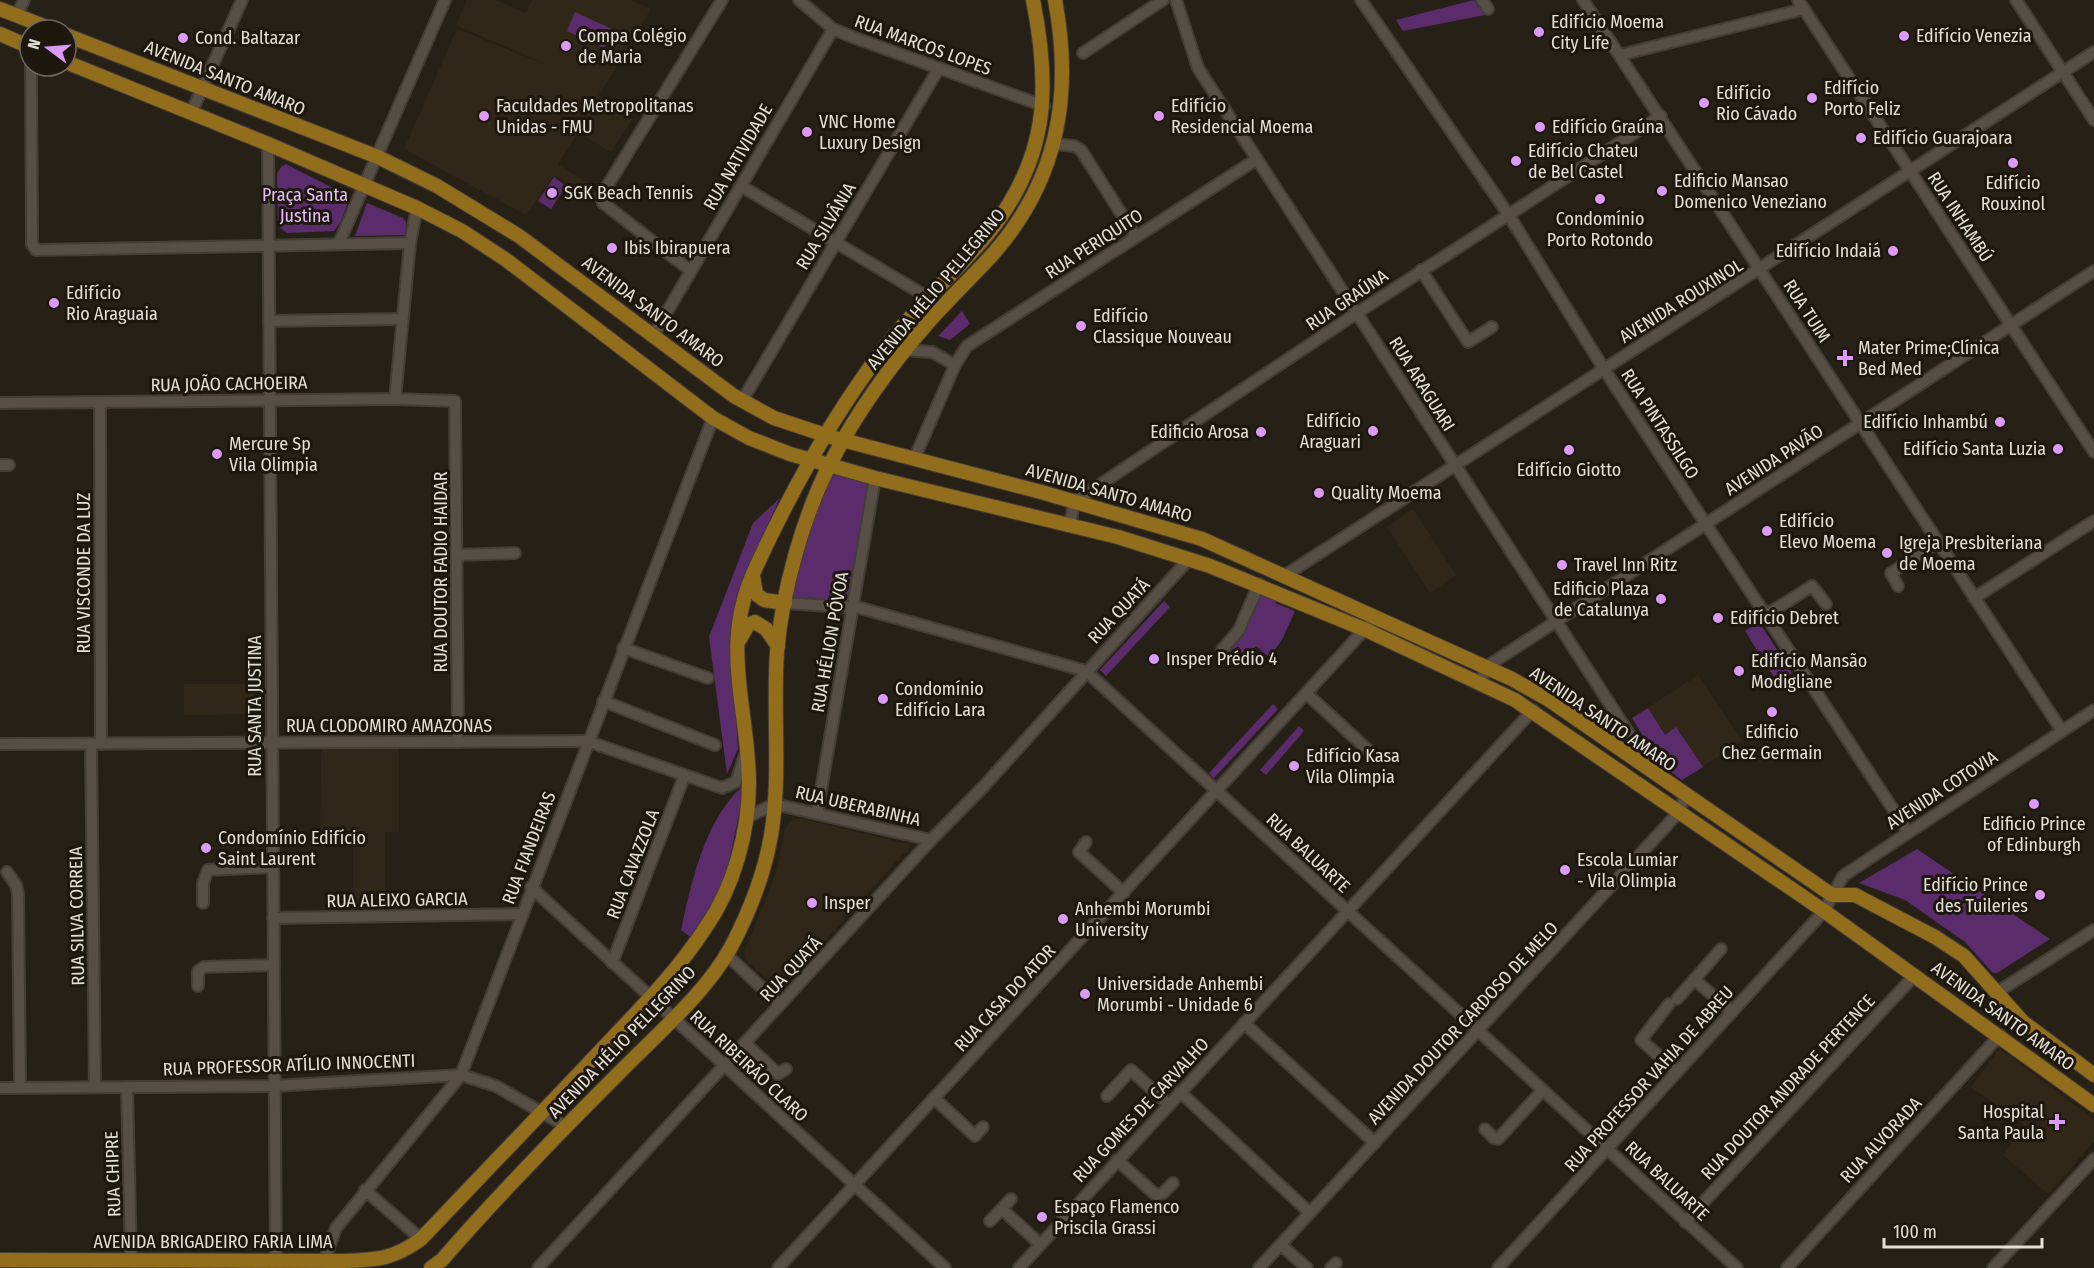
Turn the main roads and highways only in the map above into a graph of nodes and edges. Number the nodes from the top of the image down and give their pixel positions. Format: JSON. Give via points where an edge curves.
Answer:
{"nodes":[{"id":1,"x":1033,"y":0,"type":"edge"},
{"id":2,"x":1055,"y":0,"type":"edge"},
{"id":3,"x":0,"y":9,"type":"edge"},
{"id":4,"x":24,"y":18,"type":"edge"},
{"id":5,"x":0,"y":34,"type":"edge"},
{"id":6,"x":78,"y":40,"type":"edge"},
{"id":7,"x":18,"y":42,"type":"edge"},
{"id":8,"x":78,"y":67,"type":"edge"},
{"id":9,"x":825,"y":435,"type":"junction"},
{"id":10,"x":844,"y":441,"type":"junction"},
{"id":11,"x":811,"y":459,"type":"junction"},
{"id":12,"x":830,"y":464,"type":"junction"},
{"id":13,"x":755,"y":568,"type":"junction"},
{"id":14,"x":785,"y":603,"type":"junction"},
{"id":15,"x":778,"y":646,"type":"junction"},
{"id":16,"x":736,"y":650,"type":"junction"},
{"id":17,"x":2094,"y":1075,"type":"edge"},
{"id":18,"x":2094,"y":1105,"type":"edge"},
{"id":19,"x":421,"y":1239,"type":"joint"},
{"id":20,"x":0,"y":1260,"type":"edge"},
{"id":21,"x":276,"y":1264,"type":"edge"},
{"id":22,"x":329,"y":1264,"type":"edge"},
{"id":23,"x":436,"y":1264,"type":"edge"}],
"edges":[{"from":1,"to":9,"type":"main road","name":"AVENIDA HÉLIO PELLEGRINO","via":[[1043,50],[1044,106],[1012,198],[988,234],[894,336]]},
{"from":2,"to":10,"type":"main road","name":"AVENIDA HÉLIO PELLEGRINO","via":[[1063,83],[1054,144],[1046,169],[1017,222],[995,252],[883,377]]},
{"from":3,"to":4,"type":"main road"},
{"from":5,"to":7,"type":"main road"},
{"from":6,"to":9,"type":"main road","name":"AVENIDA SANTO AMARO","via":[[378,158],[437,186],[519,236],[742,400],[774,418]]},
{"from":8,"to":11,"type":"main road","name":"AVENIDA SANTO AMARO","via":[[268,144],[462,231],[505,259],[713,418],[749,438]]},
{"from":9,"to":10,"type":"main road","name":"AVENIDA SANTO AMARO"},
{"from":9,"to":11,"type":"main road","name":"AVENIDA HÉLIO PELLEGRINO"},
{"from":10,"to":12,"type":"main road","name":"AVENIDA HÉLIO PELLEGRINO"},
{"from":10,"to":17,"type":"main road","name":"AVENIDA SANTO AMARO","via":[[915,457],[1202,539],[1486,667],[1549,700],[1832,895],[1855,895],[1964,956],[2023,1022]]},
{"from":11,"to":12,"type":"main road","name":"AVENIDA SANTO AMARO"},
{"from":11,"to":13,"type":"main road","name":"AVENIDA HÉLIO PELLEGRINO"},
{"from":12,"to":14,"type":"main road","name":"AVENIDA HÉLIO PELLEGRINO","via":[[806,524]]},
{"from":12,"to":18,"type":"main road","name":"AVENIDA SANTO AMARO","via":[[1189,559],[1260,584],[1481,683],[1533,710],[1824,911]]},
{"from":13,"to":14,"type":"main road","via":[[752,585],[756,594],[764,600]]},
{"from":13,"to":16,"type":"main road","name":"AVENIDA HÉLIO PELLEGRINO","via":[[742,605]]},
{"from":14,"to":15,"type":"main road","name":"AVENIDA HÉLIO PELLEGRINO"},
{"from":15,"to":16,"type":"main road","via":[[763,626],[751,623]]},
{"from":15,"to":23,"type":"main road","name":"AVENIDA HÉLIO PELLEGRINO","via":[[773,823],[761,873],[726,954],[673,1018]]},
{"from":16,"to":19,"type":"main road","name":"AVENIDA HÉLIO PELLEGRINO","via":[[749,781],[746,818],[730,878],[708,926],[651,998]]},
{"from":19,"to":22,"type":"main road","name":"AVENIDA BRIGADEIRO FARIA LIMA","via":[[388,1258]]},
{"from":20,"to":21,"type":"main road","name":"AVENIDA BRIGADEIRO FARIA LIMA"},
{"from":21,"to":22,"type":"main road","name":"AVENIDA BRIGADEIRO FARIA LIMA"}]}
